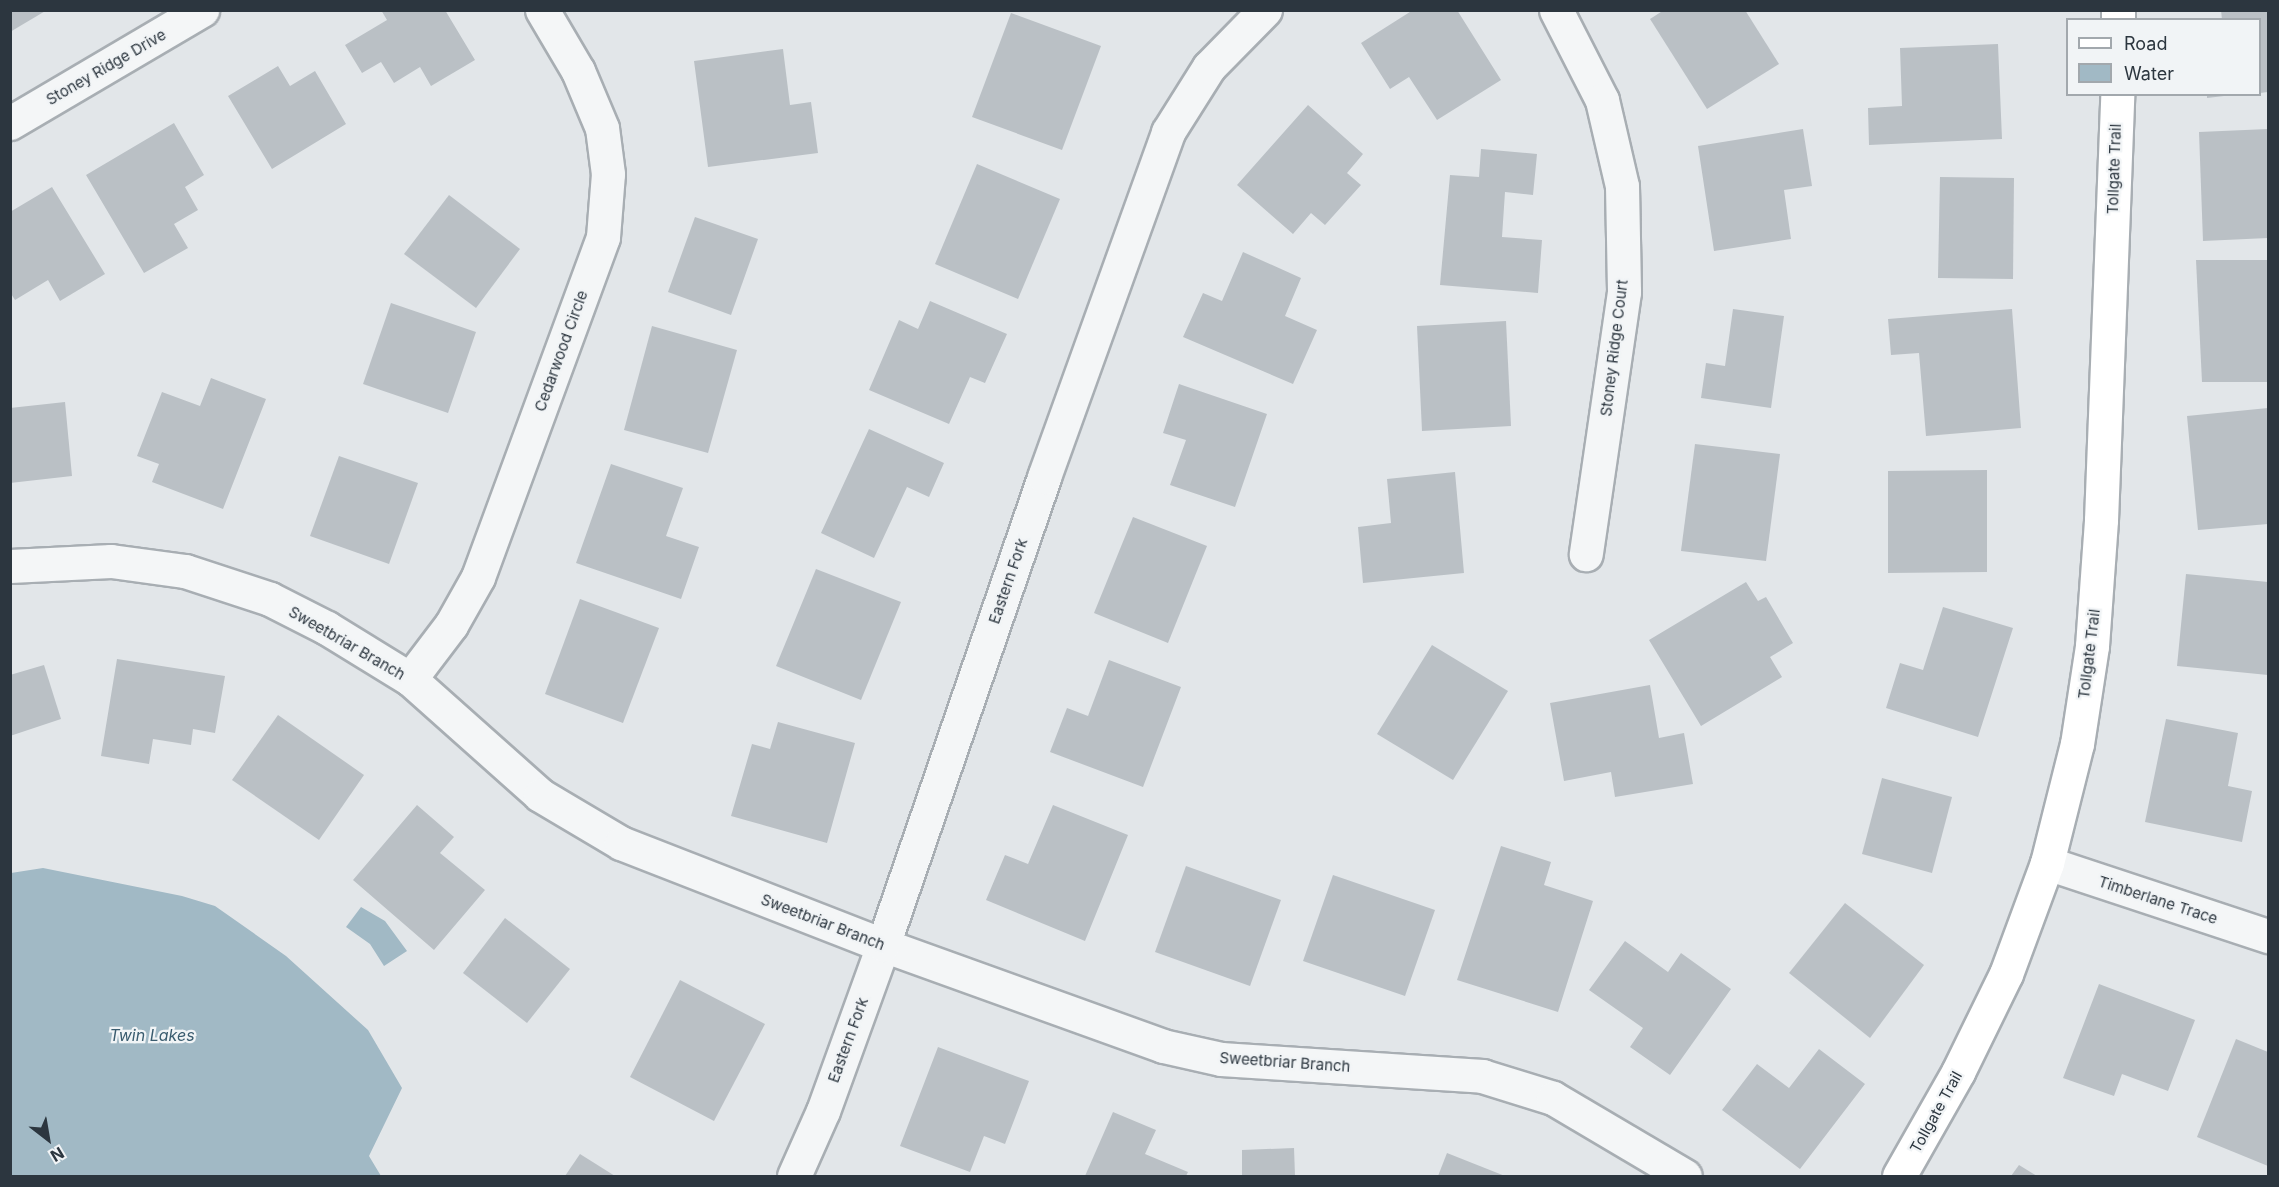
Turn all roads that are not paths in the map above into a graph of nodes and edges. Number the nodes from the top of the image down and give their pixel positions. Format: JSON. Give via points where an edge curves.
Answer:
{"nodes":[{"id":1,"x":202,"y":10,"type":"edge"},
{"id":2,"x":542,"y":10,"type":"edge"},
{"id":3,"x":1264,"y":10,"type":"edge"},
{"id":4,"x":1556,"y":10,"type":"edge"},
{"id":5,"x":2117,"y":96,"type":"edge"},
{"id":6,"x":10,"y":123,"type":"edge"},
{"id":7,"x":1586,"y":554,"type":"dead end"},
{"id":8,"x":10,"y":566,"type":"edge"},
{"id":9,"x":410,"y":679,"type":"junction"},
{"id":10,"x":2047,"y":864,"type":"junction"},
{"id":11,"x":2268,"y":936,"type":"edge"},
{"id":12,"x":883,"y":945,"type":"junction"},
{"id":13,"x":794,"y":1176,"type":"edge"},
{"id":14,"x":1685,"y":1176,"type":"edge"},
{"id":15,"x":1899,"y":1176,"type":"edge"}],
"edges":[{"from":1,"to":6,"type":"street","name":"Stoney Ridge Drive"},
{"from":2,"to":9,"type":"street","name":"Cedarwood Circle","via":[[578,71],[602,128],[608,174],[603,237],[478,577],[451,625]]},
{"from":3,"to":12,"type":"street","name":"Eastern Fork","via":[[1209,67],[1168,132],[1040,488]]},
{"from":4,"to":7,"type":"street","name":"Stoney Ridge Court","via":[[1602,100],[1622,186],[1624,292]]},
{"from":5,"to":10,"type":"street","name":"Tollgate Trail","via":[[2092,646],[2077,744]]},
{"from":8,"to":9,"type":"street","name":"Sweetbriar Branch","via":[[111,561],[185,571],[270,599],[327,628]]},
{"from":9,"to":12,"type":"street","name":"Sweetbriar Branch","via":[[540,795],[621,843]]},
{"from":10,"to":11,"type":"street","name":"Timberlane Trace"},
{"from":10,"to":15,"type":"street","name":"Tollgate Trail","via":[[2006,974],[1958,1072]]},
{"from":12,"to":13,"type":"street","name":"Eastern Fork","via":[[823,1111]]},
{"from":12,"to":14,"type":"street","name":"Sweetbriar Branch","via":[[1163,1046],[1210,1056],[1482,1076],[1553,1098]]}]}
